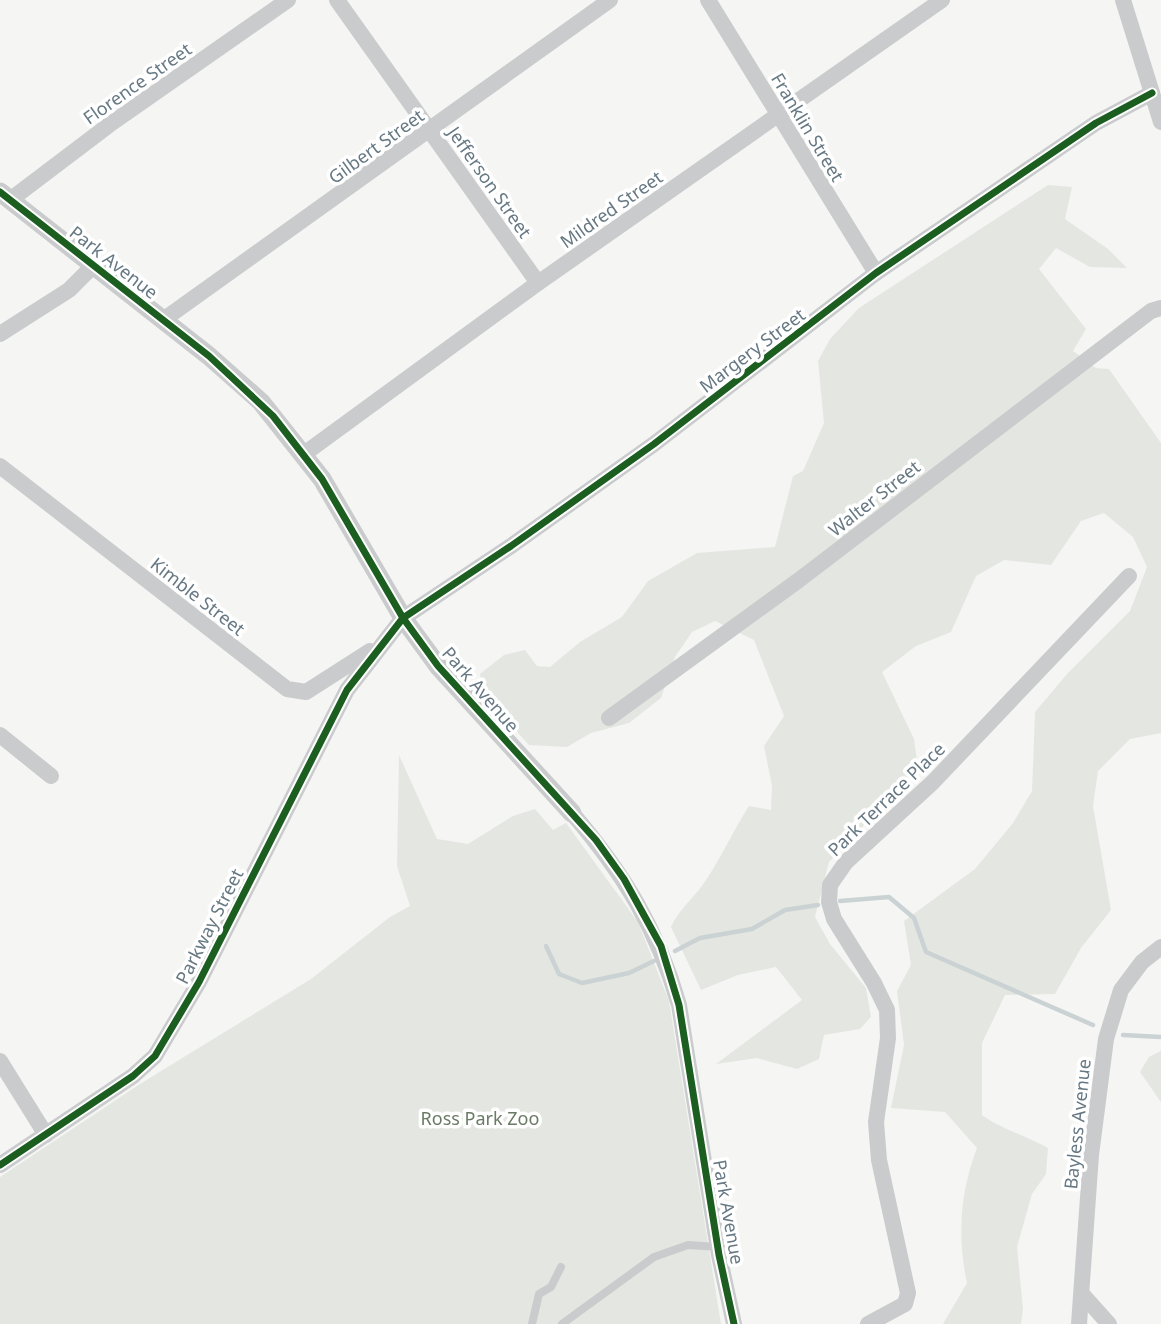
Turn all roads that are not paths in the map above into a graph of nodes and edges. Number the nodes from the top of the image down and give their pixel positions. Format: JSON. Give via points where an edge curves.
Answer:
{"nodes":[{"id":1,"x":288,"y":0,"type":"edge"},
{"id":2,"x":337,"y":0,"type":"edge"},
{"id":3,"x":610,"y":0,"type":"edge"},
{"id":4,"x":708,"y":0,"type":"edge"},
{"id":5,"x":942,"y":0,"type":"edge"},
{"id":6,"x":1124,"y":0,"type":"edge"},
{"id":7,"x":1152,"y":93,"type":"junction"},
{"id":8,"x":780,"y":116,"type":"junction"},
{"id":9,"x":1161,"y":122,"type":"edge"},
{"id":10,"x":430,"y":130,"type":"junction"},
{"id":11,"x":5,"y":196,"type":"edge"},
{"id":12,"x":93,"y":266,"type":"junction"},
{"id":13,"x":876,"y":273,"type":"junction"},
{"id":14,"x":538,"y":283,"type":"junction"},
{"id":15,"x":1161,"y":307,"type":"edge"},
{"id":16,"x":163,"y":320,"type":"junction"},
{"id":17,"x":0,"y":334,"type":"edge"},
{"id":18,"x":304,"y":454,"type":"junction"},
{"id":19,"x":0,"y":466,"type":"edge"},
{"id":20,"x":1129,"y":576,"type":"dead end"},
{"id":21,"x":403,"y":618,"type":"junction"},
{"id":22,"x":381,"y":644,"type":"junction"},
{"id":23,"x":609,"y":718,"type":"dead end"},
{"id":24,"x":0,"y":735,"type":"edge"},
{"id":25,"x":51,"y":776,"type":"dead end"},
{"id":26,"x":572,"y":813,"type":"joint"},
{"id":27,"x":1161,"y":947,"type":"edge"},
{"id":28,"x":0,"y":1062,"type":"edge"},
{"id":29,"x":46,"y":1135,"type":"junction"},
{"id":30,"x":0,"y":1165,"type":"edge"},
{"id":31,"x":718,"y":1247,"type":"junction"},
{"id":32,"x":561,"y":1267,"type":"dead end"},
{"id":33,"x":1082,"y":1294,"type":"junction"},
{"id":34,"x":532,"y":1324,"type":"edge"},
{"id":35,"x":562,"y":1324,"type":"edge"},
{"id":36,"x":734,"y":1324,"type":"edge"},
{"id":37,"x":868,"y":1324,"type":"edge"},
{"id":38,"x":1079,"y":1324,"type":"edge"},
{"id":39,"x":1109,"y":1324,"type":"edge"}],
"edges":[{"from":1,"to":11,"type":"street","name":"Florence Street"},
{"from":2,"to":10,"type":"street","name":"Jefferson Street"},
{"from":3,"to":10,"type":"street","name":"Gilbert Street"},
{"from":4,"to":8,"type":"street","name":"Franklin Street"},
{"from":5,"to":8,"type":"street","name":"Mildred Street"},
{"from":6,"to":7,"type":"street"},
{"from":7,"to":9,"type":"street"},
{"from":7,"to":13,"type":"street","name":"Margery Street","via":[[1096,124]]},
{"from":8,"to":13,"type":"street","name":"Franklin Street"},
{"from":8,"to":14,"type":"street","name":"Mildred Street"},
{"from":10,"to":14,"type":"street","name":"Jefferson Street"},
{"from":10,"to":16,"type":"street","name":"Gilbert Street"},
{"from":11,"to":12,"type":"street","name":"Park Avenue"},
{"from":12,"to":16,"type":"street","name":"Park Avenue"},
{"from":12,"to":17,"type":"street","via":[[69,290]]},
{"from":13,"to":21,"type":"street","name":"Margery Street","via":[[654,444]]},
{"from":14,"to":18,"type":"street","name":"Mildred Street"},
{"from":15,"to":23,"type":"street","name":"Walter Street"},
{"from":16,"to":18,"type":"street","name":"Park Avenue","via":[[243,384]]},
{"from":18,"to":21,"type":"street","name":"Park Avenue"},
{"from":19,"to":22,"type":"street","name":"Kimble Street","via":[[286,689],[306,692],[321,685]]},
{"from":20,"to":37,"type":"street","name":"Park Terrace Place","via":[[933,782],[846,862],[830,885],[834,919],[887,1010],[888,1038],[876,1122],[879,1160],[908,1293],[905,1304]]},
{"from":21,"to":22,"type":"street","name":"Margery Street"},
{"from":21,"to":26,"type":"street","name":"Park Avenue","via":[[451,682]]},
{"from":22,"to":29,"type":"street","name":"Parkway Street","via":[[347,690],[199,982],[155,1056],[134,1076]]},
{"from":24,"to":25,"type":"street"},
{"from":26,"to":31,"type":"street","name":"Park Avenue","via":[[624,879],[668,965],[679,1005]]},
{"from":27,"to":33,"type":"street","name":"Bayless Avenue","via":[[1142,962],[1121,990],[1107,1039],[1091,1155]]},
{"from":28,"to":29,"type":"street"},
{"from":29,"to":30,"type":"street","name":"Parkway Street"},
{"from":31,"to":35,"type":"lane","via":[[688,1245],[654,1257]]},
{"from":31,"to":36,"type":"street","name":"Park Avenue"},
{"from":32,"to":34,"type":"lane","via":[[551,1287],[538,1294]]},
{"from":33,"to":38,"type":"street","name":"Bayless Avenue"},
{"from":33,"to":39,"type":"street"}]}
